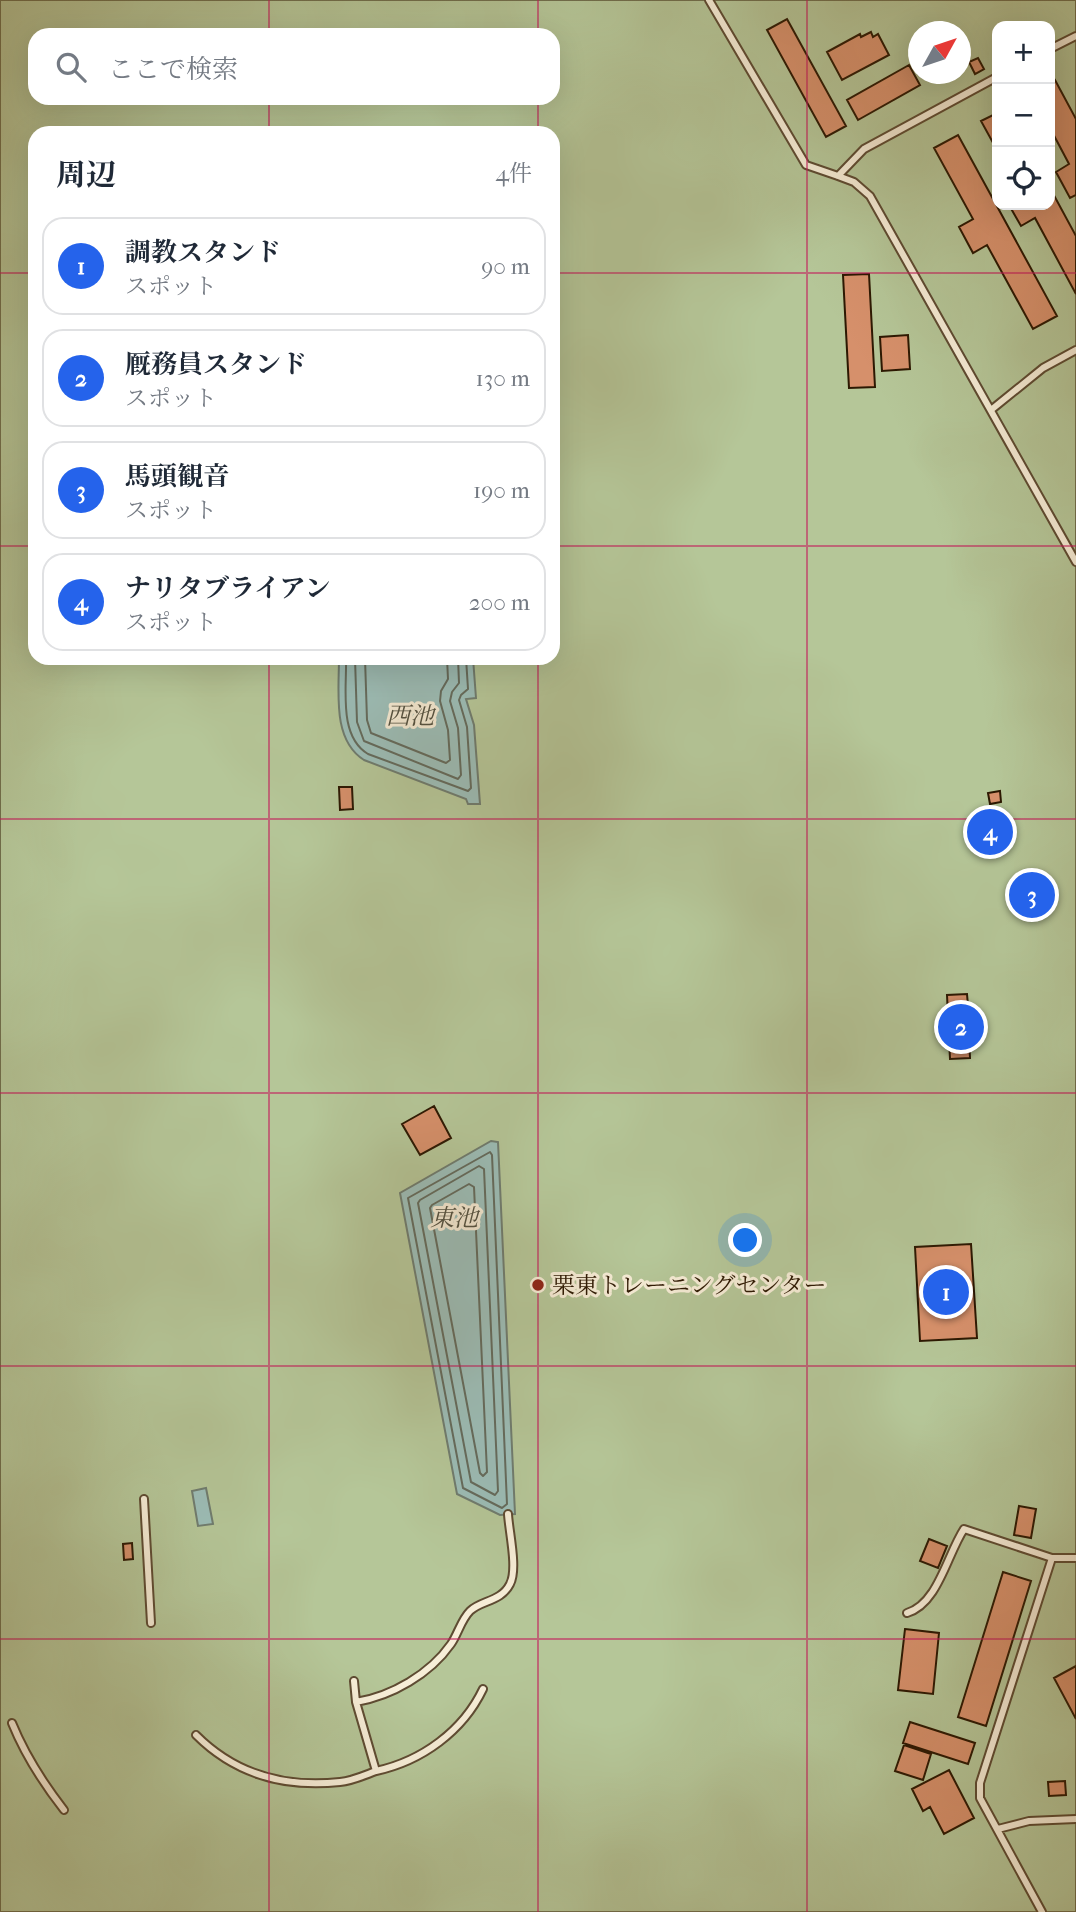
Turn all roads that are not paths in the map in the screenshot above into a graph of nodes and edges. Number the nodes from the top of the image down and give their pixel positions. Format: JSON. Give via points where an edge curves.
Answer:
{"nodes":[{"id":1,"x":709,"y":0,"type":"edge"},
{"id":2,"x":1076,"y":36,"type":"edge"},
{"id":3,"x":1055,"y":46,"type":"edge"},
{"id":4,"x":992,"y":80,"type":"edge"},
{"id":5,"x":838,"y":176,"type":"junction"},
{"id":6,"x":1076,"y":350,"type":"edge"},
{"id":7,"x":990,"y":410,"type":"junction"},
{"id":8,"x":1076,"y":562,"type":"edge"},
{"id":9,"x":144,"y":1499,"type":"dead end"},
{"id":10,"x":508,"y":1514,"type":"dead end"},
{"id":11,"x":1052,"y":1558,"type":"junction"},
{"id":12,"x":1076,"y":1558,"type":"edge"},
{"id":13,"x":907,"y":1614,"type":"dead end"},
{"id":14,"x":151,"y":1623,"type":"dead end"},
{"id":15,"x":354,"y":1681,"type":"dead end"},
{"id":16,"x":483,"y":1689,"type":"dead end"},
{"id":17,"x":356,"y":1702,"type":"junction"},
{"id":18,"x":12,"y":1723,"type":"dead end"},
{"id":19,"x":196,"y":1735,"type":"dead end"},
{"id":20,"x":376,"y":1771,"type":"junction"},
{"id":21,"x":64,"y":1810,"type":"dead end"},
{"id":22,"x":1076,"y":1819,"type":"edge"},
{"id":23,"x":998,"y":1829,"type":"junction"},
{"id":24,"x":1042,"y":1912,"type":"edge"}],
"edges":[{"from":1,"to":5,"type":"lane","via":[[796,151],[806,164]]},
{"from":2,"to":3,"type":"lane"},
{"from":4,"to":5,"type":"lane","via":[[864,149]]},
{"from":5,"to":7,"type":"lane","via":[[870,196]]},
{"from":6,"to":7,"type":"lane","via":[[1035,373]]},
{"from":7,"to":8,"type":"lane"},
{"from":9,"to":14,"type":"lane"},
{"from":10,"to":17,"type":"lane","via":[[513,1569],[504,1593],[471,1610],[452,1643],[415,1678],[395,1690]]},
{"from":11,"to":12,"type":"lane"},
{"from":11,"to":13,"type":"lane","via":[[964,1529],[930,1597]]},
{"from":11,"to":23,"type":"lane","via":[[980,1783],[980,1798]]},
{"from":15,"to":17,"type":"lane"},
{"from":16,"to":20,"type":"lane","via":[[468,1714],[439,1743],[413,1760]]},
{"from":17,"to":20,"type":"lane"},
{"from":18,"to":21,"type":"lane","via":[[22,1748]]},
{"from":19,"to":20,"type":"lane","via":[[245,1772],[278,1780],[342,1782]]},
{"from":22,"to":23,"type":"lane","via":[[1029,1821]]},
{"from":23,"to":24,"type":"lane"}]}
